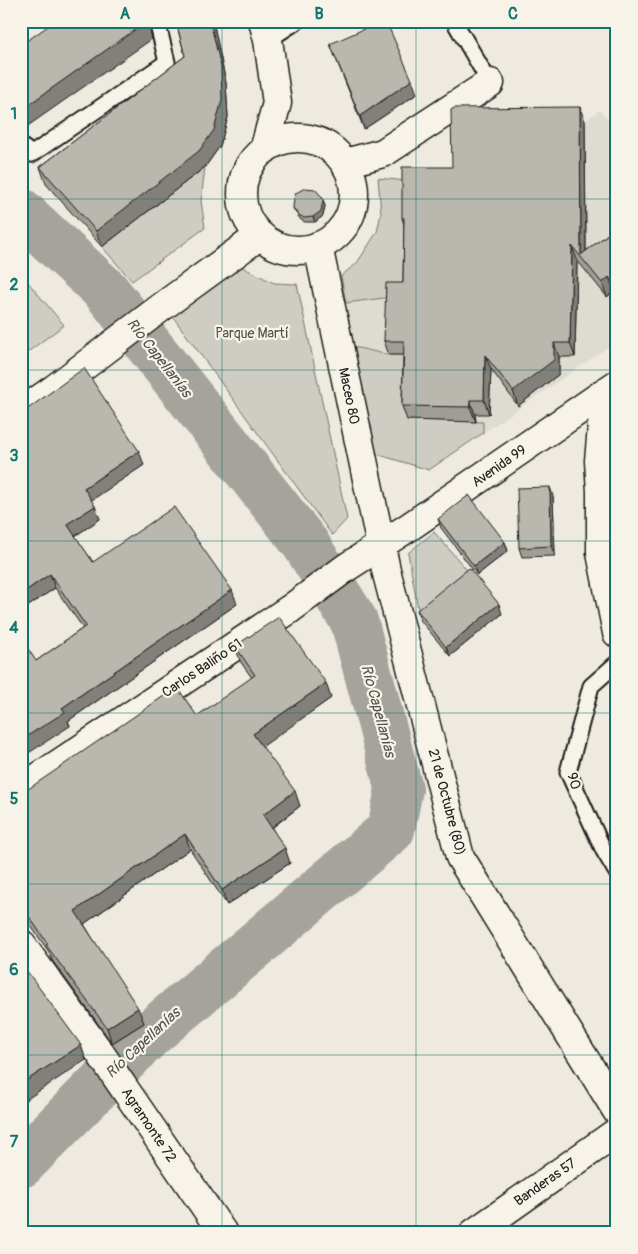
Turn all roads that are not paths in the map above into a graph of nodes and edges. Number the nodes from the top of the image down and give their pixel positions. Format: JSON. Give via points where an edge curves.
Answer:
{"nodes":[{"id":1,"x":157,"y":21,"type":"edge"},
{"id":2,"x":297,"y":21,"type":"edge"},
{"id":3,"x":454,"y":21,"type":"edge"},
{"id":4,"x":265,"y":30,"type":"edge"},
{"id":5,"x":490,"y":83,"type":"joint"},
{"id":6,"x":277,"y":103,"type":"junction"},
{"id":7,"x":303,"y":138,"type":"junction"},
{"id":8,"x":21,"y":146,"type":"edge"},
{"id":9,"x":264,"y":150,"type":"junction"},
{"id":10,"x":345,"y":163,"type":"junction"},
{"id":11,"x":260,"y":236,"type":"junction"},
{"id":12,"x":318,"y":246,"type":"junction"},
{"id":13,"x":611,"y":388,"type":"edge"},
{"id":14,"x":21,"y":412,"type":"edge"},
{"id":15,"x":381,"y":546,"type":"junction"},
{"id":16,"x":617,"y":634,"type":"edge"},
{"id":17,"x":617,"y":663,"type":"edge"},
{"id":18,"x":21,"y":789,"type":"edge"},
{"id":19,"x":617,"y":873,"type":"edge"},
{"id":20,"x":21,"y":944,"type":"edge"},
{"id":21,"x":617,"y":1111,"type":"edge"},
{"id":22,"x":617,"y":1132,"type":"edge"},
{"id":23,"x":223,"y":1233,"type":"edge"},
{"id":24,"x":474,"y":1233,"type":"edge"}],
"edges":[{"from":1,"to":8,"type":"lane","via":[[167,62],[32,154]]},
{"from":2,"to":4,"type":"lane"},
{"from":3,"to":5,"type":"lane"},
{"from":4,"to":6,"type":"main road"},
{"from":5,"to":10,"type":"main road","via":[[383,153]]},
{"from":6,"to":7,"type":"main road"},
{"from":6,"to":9,"type":"main road"},
{"from":7,"to":9,"type":"main road","via":[[289,138]]},
{"from":7,"to":10,"type":"main road","via":[[319,142]]},
{"from":9,"to":11,"type":"main road","via":[[244,177],[242,194],[244,210]]},
{"from":10,"to":12,"type":"main road","via":[[352,178],[354,194],[351,211],[344,226]]},
{"from":11,"to":12,"type":"main road","via":[[281,247],[299,250]]},
{"from":11,"to":14,"type":"main road"},
{"from":12,"to":15,"type":"main road","name":"Maceo 80"},
{"from":13,"to":15,"type":"main road","name":"Avenida 99"},
{"from":13,"to":16,"type":"main road","via":[[598,461],[601,553]]},
{"from":15,"to":18,"type":"main road","name":"Carlos Baliño 61"},
{"from":15,"to":21,"type":"main road","name":"21 de Octubre (80)","via":[[460,857]]},
{"from":17,"to":19,"type":"lane","name":"90","via":[[591,686],[568,772]]},
{"from":20,"to":23,"type":"main road","name":"Agramonte 72"},
{"from":22,"to":24,"type":"main road","name":"Banderas 57"}]}
